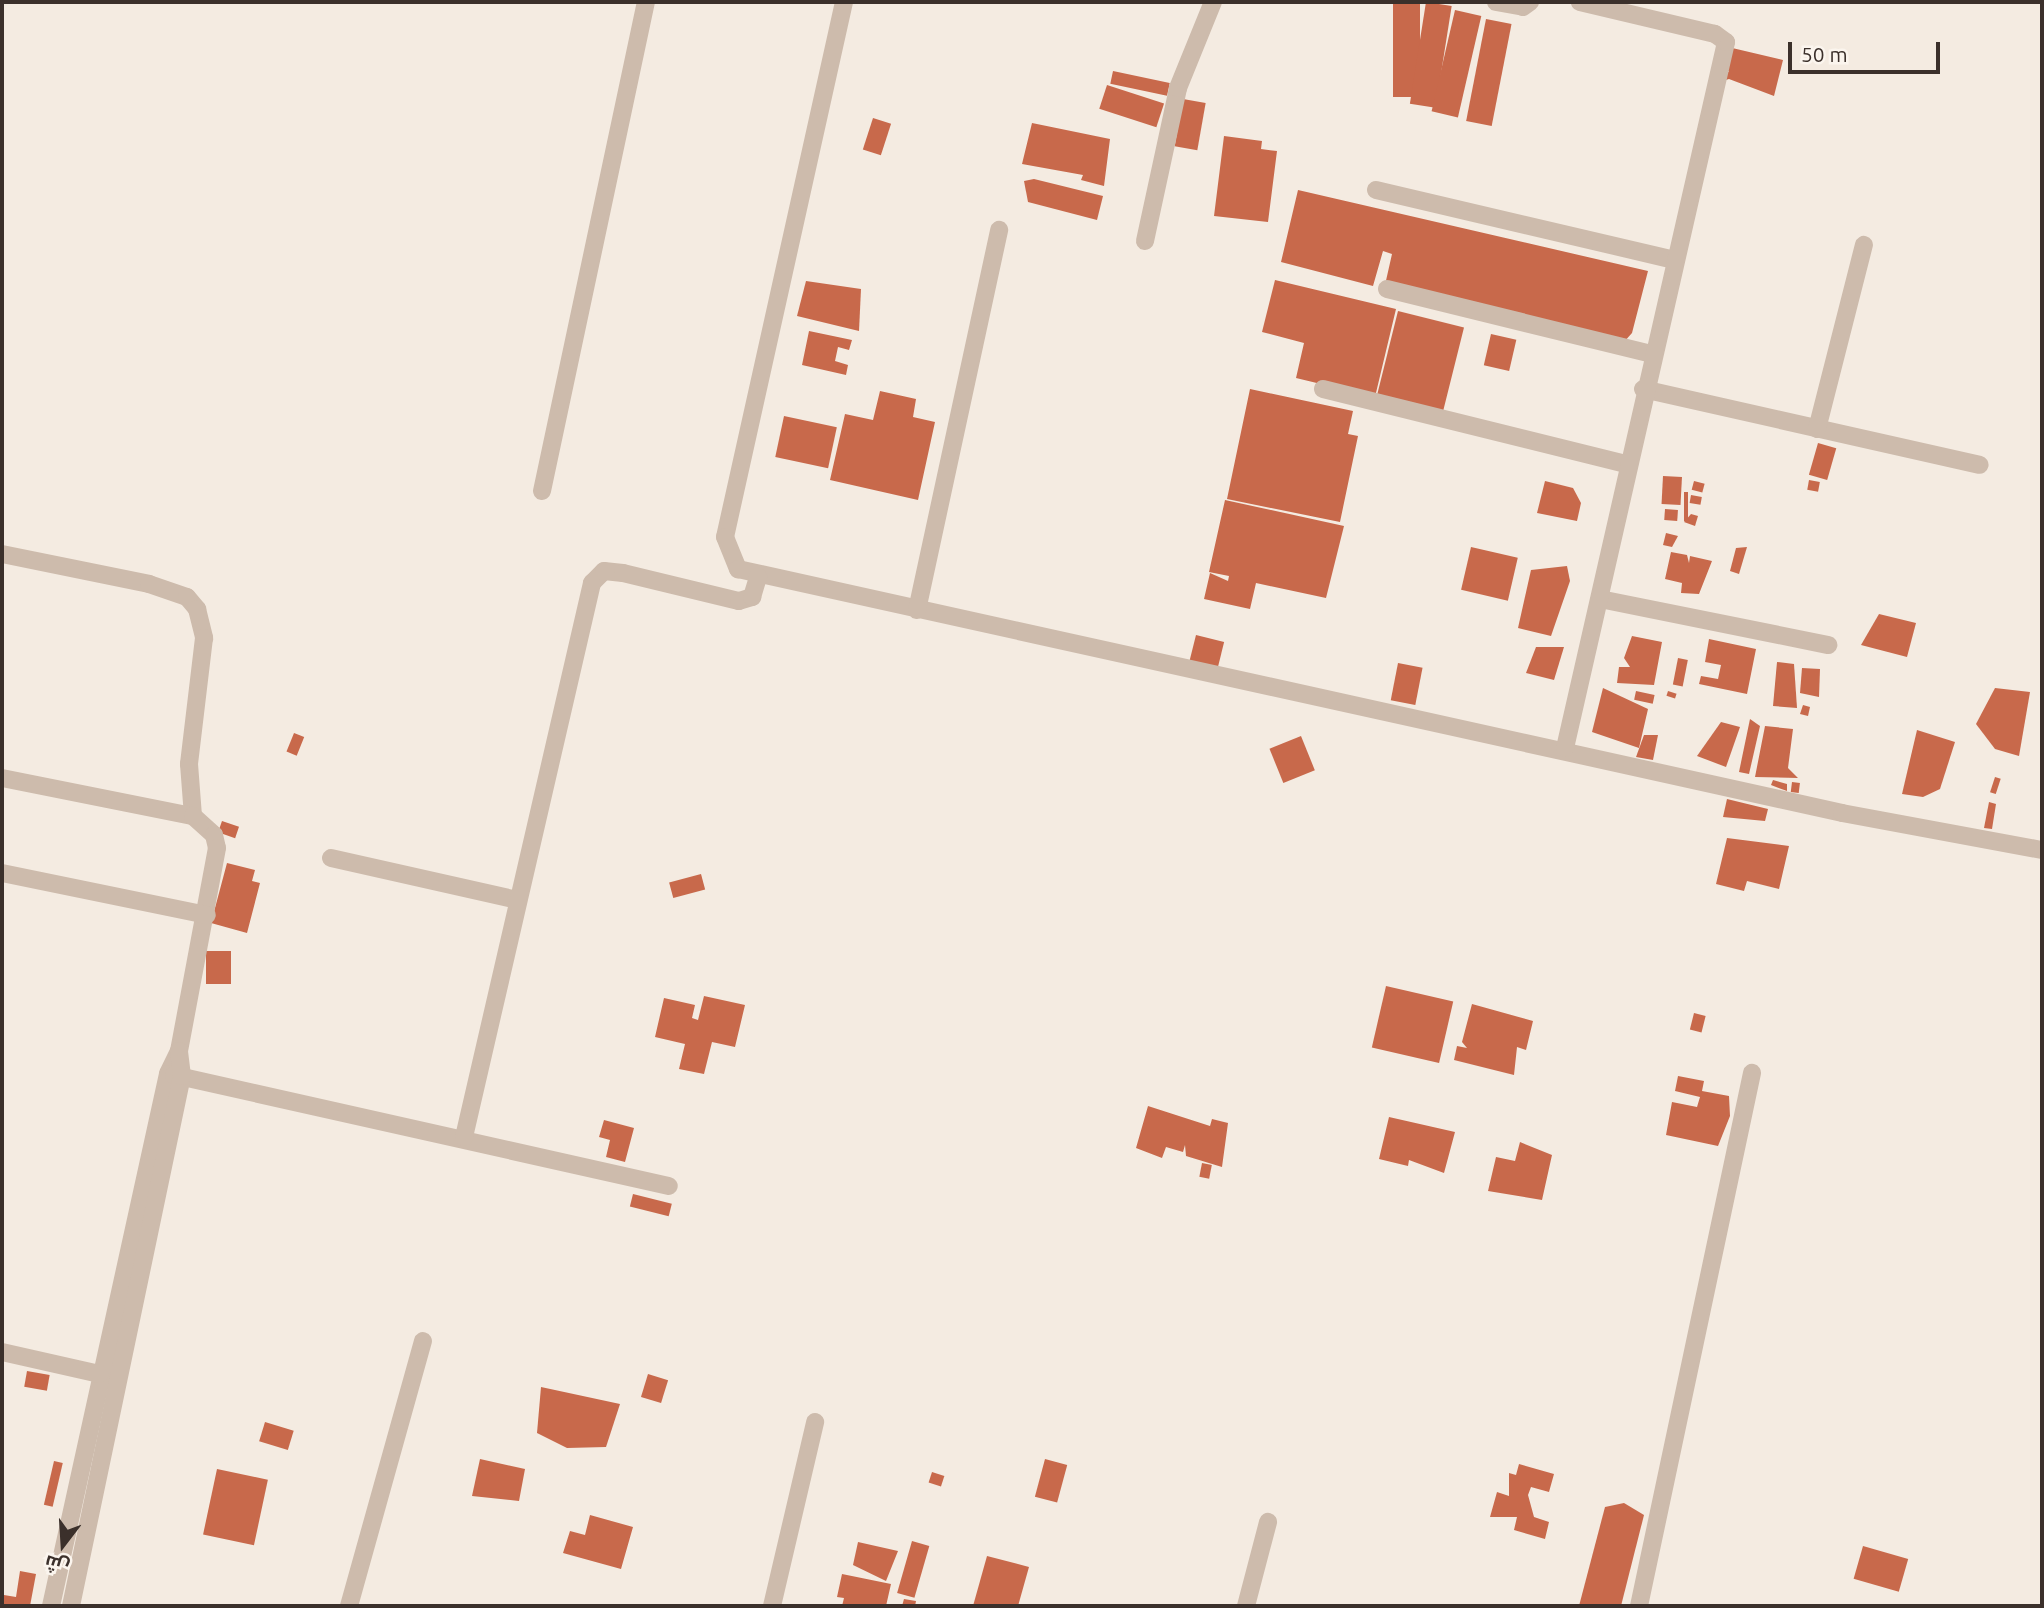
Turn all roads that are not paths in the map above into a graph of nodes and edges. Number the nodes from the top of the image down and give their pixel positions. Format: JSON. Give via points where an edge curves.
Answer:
{"nodes":[{"id":1,"x":646,"y":2,"type":"edge"},
{"id":2,"x":844,"y":2,"type":"edge"},
{"id":3,"x":1213,"y":2,"type":"edge"},
{"id":4,"x":1496,"y":2,"type":"edge"},
{"id":5,"x":1530,"y":2,"type":"edge"},
{"id":6,"x":1580,"y":2,"type":"edge"},
{"id":7,"x":1377,"y":190,"type":"dead end"},
{"id":8,"x":999,"y":230,"type":"dead end"},
{"id":9,"x":1145,"y":241,"type":"dead end"},
{"id":10,"x":1864,"y":245,"type":"dead end"},
{"id":11,"x":1674,"y":260,"type":"junction"},
{"id":12,"x":1387,"y":289,"type":"dead end"},
{"id":13,"x":1651,"y":354,"type":"junction"},
{"id":14,"x":1323,"y":389,"type":"dead end"},
{"id":15,"x":1643,"y":389,"type":"junction"},
{"id":16,"x":1817,"y":429,"type":"junction"},
{"id":17,"x":1626,"y":464,"type":"junction"},
{"id":18,"x":1980,"y":466,"type":"dead end"},
{"id":19,"x":542,"y":491,"type":"dead end"},
{"id":20,"x":2,"y":554,"type":"edge"},
{"id":21,"x":758,"y":577,"type":"junction"},
{"id":22,"x":1600,"y":599,"type":"junction"},
{"id":23,"x":917,"y":610,"type":"junction"},
{"id":24,"x":1828,"y":645,"type":"dead end"},
{"id":25,"x":1565,"y":748,"type":"junction"},
{"id":26,"x":2,"y":778,"type":"edge"},
{"id":27,"x":193,"y":816,"type":"junction"},
{"id":28,"x":2042,"y":850,"type":"edge"},
{"id":29,"x":331,"y":858,"type":"dead end"},
{"id":30,"x":2,"y":873,"type":"edge"},
{"id":31,"x":517,"y":900,"type":"junction"},
{"id":32,"x":207,"y":915,"type":"junction"},
{"id":33,"x":1752,"y":1073,"type":"dead end"},
{"id":34,"x":175,"y":1075,"type":"junction"},
{"id":35,"x":464,"y":1137,"type":"junction"},
{"id":36,"x":669,"y":1186,"type":"dead end"},
{"id":37,"x":423,"y":1341,"type":"dead end"},
{"id":38,"x":2,"y":1352,"type":"edge"},
{"id":39,"x":100,"y":1374,"type":"junction"},
{"id":40,"x":815,"y":1422,"type":"dead end"},
{"id":41,"x":74,"y":1501,"type":"junction"},
{"id":42,"x":93,"y":1505,"type":"junction"},
{"id":43,"x":1268,"y":1522,"type":"dead end"},
{"id":44,"x":51,"y":1606,"type":"edge"},
{"id":45,"x":71,"y":1606,"type":"edge"},
{"id":46,"x":349,"y":1606,"type":"edge"},
{"id":47,"x":772,"y":1606,"type":"edge"},
{"id":48,"x":1246,"y":1606,"type":"edge"},
{"id":49,"x":1639,"y":1606,"type":"edge"}],
"edges":[{"from":1,"to":19,"type":"street"},
{"from":2,"to":21,"type":"street","via":[[725,537],[729,560]]},
{"from":3,"to":9,"type":"street","via":[[1178,88]]},
{"from":4,"to":5,"type":"street","via":[[1523,8]]},
{"from":6,"to":11,"type":"street","via":[[1715,34],[1726,42]]},
{"from":7,"to":11,"type":"street"},
{"from":8,"to":23,"type":"street"},
{"from":10,"to":16,"type":"street"},
{"from":11,"to":13,"type":"street"},
{"from":12,"to":13,"type":"street"},
{"from":13,"to":15,"type":"street"},
{"from":14,"to":17,"type":"street"},
{"from":15,"to":16,"type":"street"},
{"from":15,"to":17,"type":"street"},
{"from":16,"to":18,"type":"street"},
{"from":17,"to":22,"type":"street"},
{"from":20,"to":27,"type":"street","via":[[149,584],[187,597],[197,609],[204,638],[188,764]]},
{"from":21,"to":23,"type":"street"},
{"from":21,"to":31,"type":"street","via":[[752,597],[739,601],[623,573],[604,571],[592,583]]},
{"from":22,"to":24,"type":"street"},
{"from":22,"to":25,"type":"street"},
{"from":23,"to":25,"type":"street"},
{"from":25,"to":28,"type":"street","via":[[1842,813]]},
{"from":26,"to":27,"type":"street"},
{"from":27,"to":32,"type":"street","via":[[214,835],[217,848]]},
{"from":29,"to":31,"type":"street"},
{"from":30,"to":32,"type":"street"},
{"from":31,"to":35,"type":"street"},
{"from":32,"to":34,"type":"street"},
{"from":33,"to":49,"type":"street"},
{"from":34,"to":35,"type":"street"},
{"from":34,"to":39,"type":"street"},
{"from":34,"to":42,"type":"street"},
{"from":35,"to":36,"type":"street"},
{"from":37,"to":46,"type":"street"},
{"from":38,"to":39,"type":"street"},
{"from":39,"to":41,"type":"street"},
{"from":40,"to":47,"type":"street"},
{"from":41,"to":42,"type":"street"},
{"from":41,"to":44,"type":"street"},
{"from":42,"to":45,"type":"street"},
{"from":43,"to":48,"type":"street"}]}
